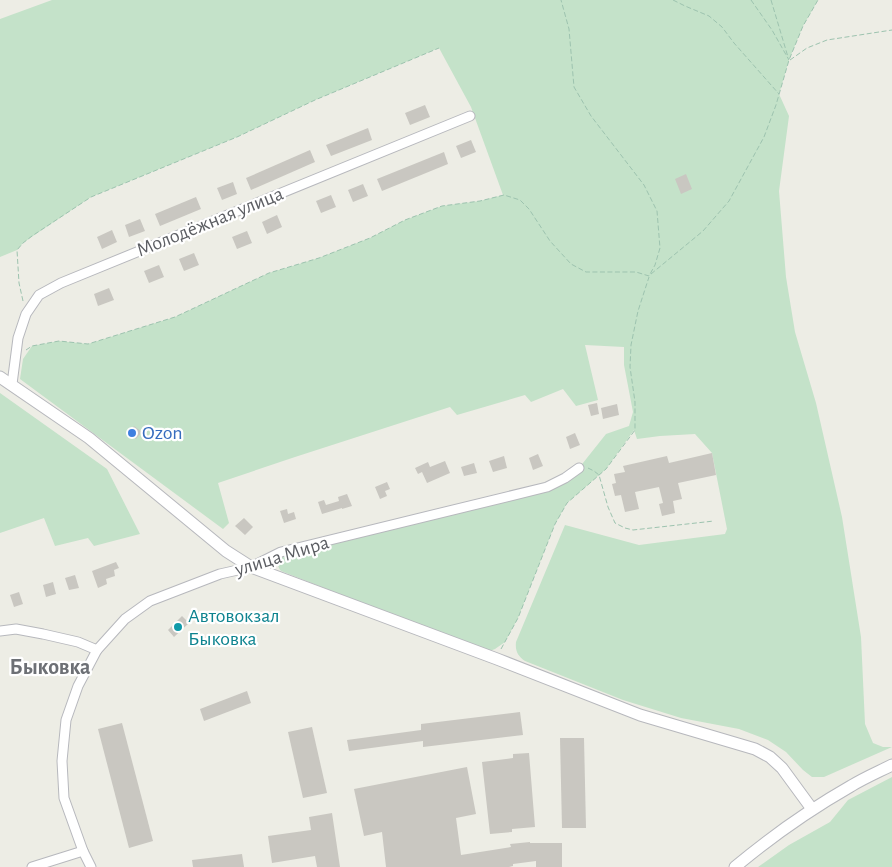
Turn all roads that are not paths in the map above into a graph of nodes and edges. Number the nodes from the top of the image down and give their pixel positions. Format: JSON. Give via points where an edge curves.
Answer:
{"nodes":[{"id":1,"x":470,"y":116,"type":"dead end"},
{"id":2,"x":0,"y":377,"type":"edge"},
{"id":3,"x":12,"y":384,"type":"junction"},
{"id":4,"x":580,"y":468,"type":"road end"},
{"id":5,"x":251,"y":567,"type":"junction"},
{"id":6,"x":0,"y":631,"type":"edge"},
{"id":7,"x":97,"y":650,"type":"junction"},
{"id":8,"x":892,"y":766,"type":"edge"},
{"id":9,"x":812,"y":809,"type":"junction"},
{"id":10,"x":83,"y":851,"type":"junction"},
{"id":11,"x":32,"y":867,"type":"edge"},
{"id":12,"x":91,"y":867,"type":"edge"},
{"id":13,"x":735,"y":867,"type":"edge"}],
"edges":[{"from":1,"to":3,"type":"street","name":"Молодёжная улица","via":[[39,294],[26,314],[18,338]]},
{"from":2,"to":3,"type":"street"},
{"from":3,"to":5,"type":"street","via":[[89,438],[226,551]]},
{"from":4,"to":5,"type":"street","name":"улица Мира","via":[[548,487],[281,552]]},
{"from":5,"to":7,"type":"street","name":"улица Мира","via":[[220,574],[150,601],[125,619]]},
{"from":5,"to":9,"type":"street","via":[[640,715],[755,749],[782,768]]},
{"from":6,"to":7,"type":"street","via":[[16,629],[43,634]]},
{"from":7,"to":10,"type":"street","name":"улица Мира","via":[[78,686],[66,720],[62,761],[64,798]]},
{"from":8,"to":9,"type":"street"},
{"from":9,"to":13,"type":"street"},
{"from":10,"to":11,"type":"street"},
{"from":10,"to":12,"type":"street","name":"улица Мира"}]}
